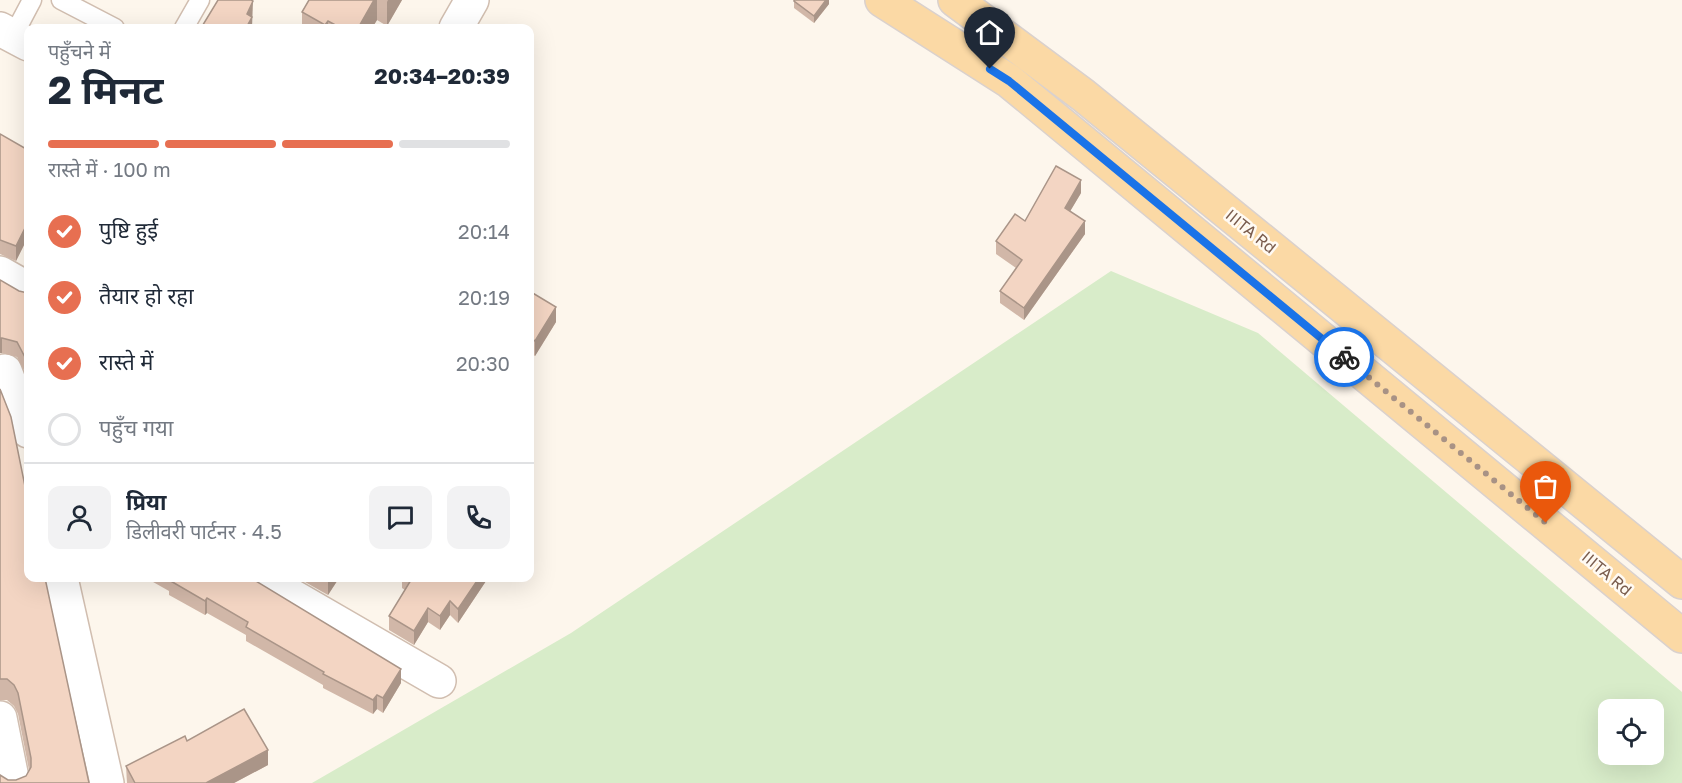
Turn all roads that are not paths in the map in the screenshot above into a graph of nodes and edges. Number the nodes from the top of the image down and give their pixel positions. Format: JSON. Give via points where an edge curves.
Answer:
{"nodes":[{"id":1,"x":32,"y":0,"type":"edge"},
{"id":2,"x":61,"y":0,"type":"edge"},
{"id":3,"x":200,"y":0,"type":"edge"},
{"id":4,"x":472,"y":0,"type":"edge"},
{"id":5,"x":882,"y":0,"type":"edge"},
{"id":6,"x":955,"y":0,"type":"edge"},
{"id":7,"x":107,"y":24,"type":"edge"},
{"id":8,"x":186,"y":24,"type":"edge"},
{"id":9,"x":458,"y":24,"type":"edge"},
{"id":10,"x":14,"y":36,"type":"edge"},
{"id":11,"x":0,"y":273,"type":"edge"},
{"id":12,"x":24,"y":287,"type":"edge"},
{"id":13,"x":0,"y":372,"type":"edge"},
{"id":14,"x":24,"y":421,"type":"edge"},
{"id":15,"x":63,"y":582,"type":"edge"},
{"id":16,"x":268,"y":582,"type":"edge"},
{"id":17,"x":1682,"y":582,"type":"edge"},
{"id":18,"x":1682,"y":636,"type":"edge"},
{"id":19,"x":439,"y":681,"type":"dead end"},
{"id":20,"x":0,"y":718,"type":"edge"},
{"id":21,"x":13,"y":783,"type":"edge"},
{"id":22,"x":107,"y":783,"type":"edge"}],
"edges":[{"from":1,"to":10,"type":"lane"},
{"from":2,"to":7,"type":"lane"},
{"from":3,"to":8,"type":"lane"},
{"from":4,"to":9,"type":"street"},
{"from":5,"to":18,"type":"main road","name":"IIITA Rd","via":[[1009,81]]},
{"from":6,"to":17,"type":"main road","name":"IIITA Rd","via":[[1068,82]]},
{"from":11,"to":12,"type":"street"},
{"from":13,"to":14,"type":"street","via":[[5,371]]},
{"from":15,"to":22,"type":"street"},
{"from":16,"to":19,"type":"street"},
{"from":20,"to":21,"type":"street"}]}
